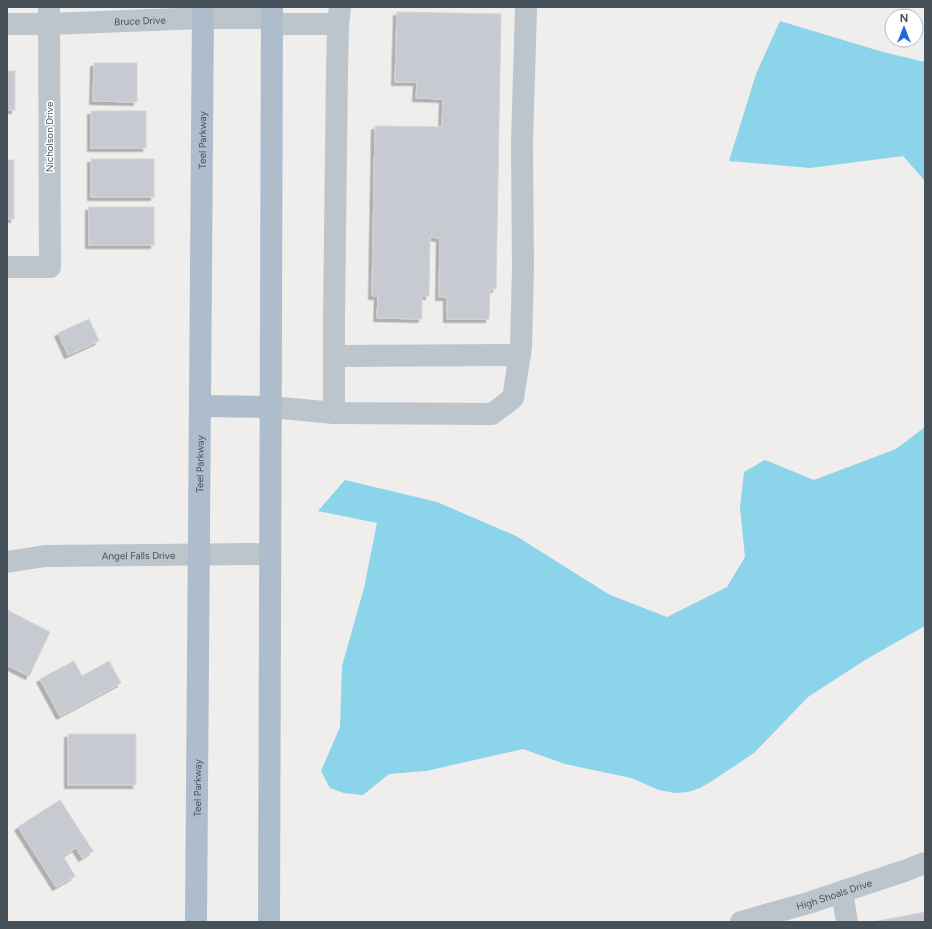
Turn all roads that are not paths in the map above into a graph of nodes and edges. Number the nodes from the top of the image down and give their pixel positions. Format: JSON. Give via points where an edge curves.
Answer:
{"nodes":[{"id":1,"x":526,"y":7,"type":"edge"},
{"id":2,"x":203,"y":13,"type":"edge"},
{"id":3,"x":49,"y":16,"type":"edge"},
{"id":4,"x":272,"y":16,"type":"edge"},
{"id":5,"x":339,"y":16,"type":"edge"},
{"id":6,"x":7,"y":24,"type":"edge"},
{"id":7,"x":7,"y":267,"type":"edge"},
{"id":8,"x":520,"y":354,"type":"junction"},
{"id":9,"x":334,"y":356,"type":"junction"},
{"id":10,"x":200,"y":406,"type":"junction"},
{"id":11,"x":271,"y":407,"type":"junction"},
{"id":12,"x":334,"y":414,"type":"junction"},
{"id":13,"x":270,"y":554,"type":"junction"},
{"id":14,"x":199,"y":555,"type":"junction"},
{"id":15,"x":7,"y":562,"type":"edge"},
{"id":16,"x":925,"y":863,"type":"edge"},
{"id":17,"x":842,"y":892,"type":"junction"},
{"id":18,"x":196,"y":922,"type":"edge"},
{"id":19,"x":269,"y":922,"type":"edge"},
{"id":20,"x":741,"y":922,"type":"edge"},
{"id":21,"x":848,"y":922,"type":"edge"}],
"edges":[{"from":1,"to":8,"type":"street"},
{"from":2,"to":3,"type":"street","name":"Bruce Drive"},
{"from":2,"to":4,"type":"street","name":"Bruce Drive"},
{"from":2,"to":10,"type":"main road","name":"Teel Parkway"},
{"from":3,"to":6,"type":"street","name":"Bruce Drive"},
{"from":3,"to":7,"type":"street","name":"Nicholson Drive","via":[[50,266]]},
{"from":4,"to":5,"type":"street","name":"Bruce Drive"},
{"from":4,"to":11,"type":"main road"},
{"from":5,"to":9,"type":"street"},
{"from":8,"to":9,"type":"street"},
{"from":8,"to":12,"type":"street","via":[[513,398],[492,414]]},
{"from":9,"to":12,"type":"street"},
{"from":10,"to":11,"type":"main road"},
{"from":10,"to":14,"type":"main road","name":"Teel Parkway"},
{"from":11,"to":12,"type":"street"},
{"from":11,"to":13,"type":"main road"},
{"from":13,"to":14,"type":"street","name":"Angel Falls Drive"},
{"from":13,"to":19,"type":"main road"},
{"from":14,"to":15,"type":"street","name":"Angel Falls Drive","via":[[46,556]]},
{"from":14,"to":18,"type":"main road","name":"Teel Parkway"},
{"from":16,"to":17,"type":"street","name":"High Shoals Drive"},
{"from":17,"to":20,"type":"street","name":"High Shoals Drive"},
{"from":17,"to":21,"type":"street"}]}
